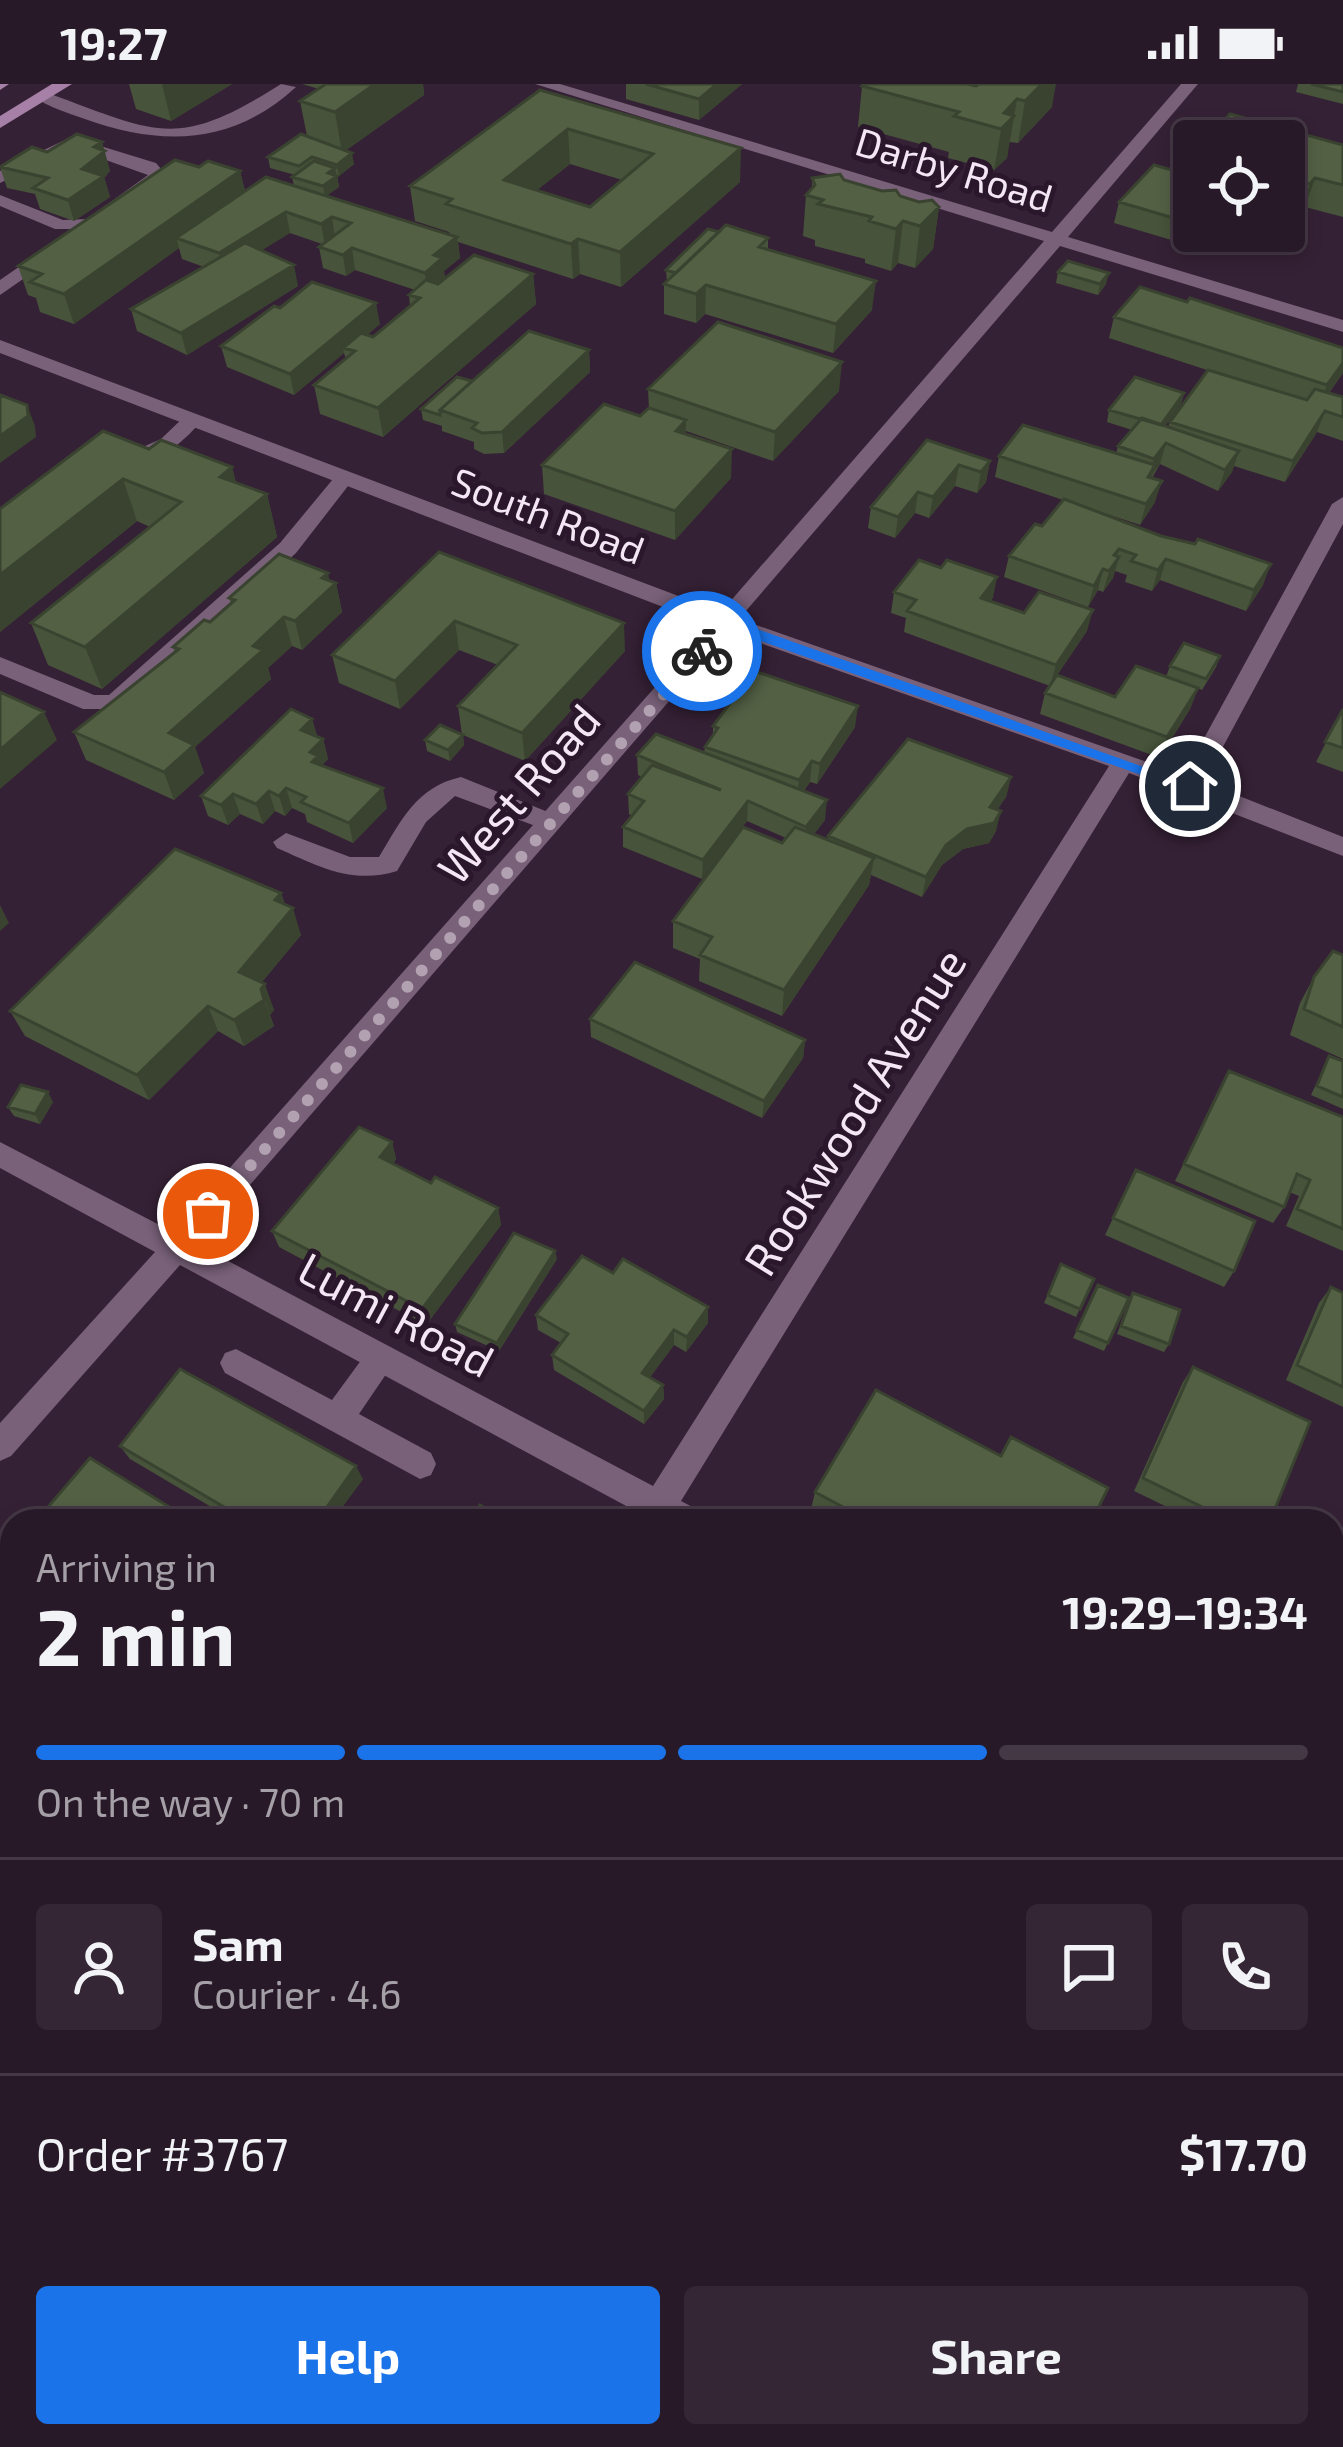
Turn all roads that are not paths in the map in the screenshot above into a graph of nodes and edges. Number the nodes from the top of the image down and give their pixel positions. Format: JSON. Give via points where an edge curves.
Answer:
{"nodes":[{"id":1,"x":64,"y":84,"type":"edge"},
{"id":2,"x":544,"y":84,"type":"edge"},
{"id":3,"x":1190,"y":84,"type":"edge"},
{"id":4,"x":288,"y":87,"type":"edge"},
{"id":5,"x":43,"y":97,"type":"junction"},
{"id":6,"x":0,"y":123,"type":"edge"},
{"id":7,"x":0,"y":178,"type":"edge"},
{"id":8,"x":0,"y":200,"type":"edge"},
{"id":9,"x":1058,"y":236,"type":"junction"},
{"id":10,"x":33,"y":266,"type":"edge"},
{"id":11,"x":0,"y":289,"type":"edge"},
{"id":12,"x":1343,"y":326,"type":"edge"},
{"id":13,"x":0,"y":346,"type":"edge"},
{"id":14,"x":193,"y":419,"type":"junction"},
{"id":15,"x":114,"y":467,"type":"edge"},
{"id":16,"x":345,"y":477,"type":"junction"},
{"id":17,"x":1343,"y":504,"type":"edge"},
{"id":18,"x":727,"y":623,"type":"junction"},
{"id":19,"x":0,"y":665,"type":"edge"},
{"id":20,"x":1123,"y":763,"type":"junction"},
{"id":21,"x":1190,"y":786,"type":"junction"},
{"id":22,"x":549,"y":822,"type":"junction"},
{"id":23,"x":286,"y":842,"type":"dead end"},
{"id":24,"x":1343,"y":847,"type":"edge"},
{"id":25,"x":0,"y":1154,"type":"edge"},
{"id":26,"x":176,"y":1250,"type":"junction"},
{"id":27,"x":381,"y":1358,"type":"junction"},
{"id":28,"x":236,"y":1364,"type":"dead end"},
{"id":29,"x":338,"y":1419,"type":"junction"},
{"id":30,"x":0,"y":1446,"type":"edge"},
{"id":31,"x":420,"y":1464,"type":"dead end"},
{"id":32,"x":665,"y":1509,"type":"edge"},
{"id":33,"x":675,"y":1509,"type":"edge"}],
"edges":[{"from":1,"to":5,"type":"main road"},
{"from":2,"to":9,"type":"street","name":"Darby Road"},
{"from":3,"to":9,"type":"street","name":"West Road"},
{"from":4,"to":5,"type":"street","via":[[221,128],[190,134],[109,121]]},
{"from":5,"to":6,"type":"main road"},
{"from":7,"to":8,"type":"street","via":[[71,142],[158,176],[91,224],[62,225]]},
{"from":9,"to":12,"type":"street","name":"Darby Road"},
{"from":9,"to":18,"type":"street","name":"West Road"},
{"from":10,"to":11,"type":"street"},
{"from":13,"to":14,"type":"street","name":"South Road"},
{"from":14,"to":15,"type":"street","via":[[168,442]]},
{"from":14,"to":16,"type":"street","name":"South Road"},
{"from":16,"to":18,"type":"street","name":"South Road"},
{"from":16,"to":19,"type":"street","via":[[288,548],[115,703],[91,703]]},
{"from":17,"to":21,"type":"street"},
{"from":18,"to":20,"type":"street","name":"South Road"},
{"from":18,"to":22,"type":"street","name":"West Road"},
{"from":20,"to":21,"type":"street","name":"South Road"},
{"from":20,"to":33,"type":"street","name":"Rookwood Avenue"},
{"from":21,"to":24,"type":"street","name":"South Road"},
{"from":22,"to":23,"type":"street","via":[[461,786],[431,798],[378,868],[350,867]]},
{"from":22,"to":26,"type":"street","name":"West Road"},
{"from":25,"to":26,"type":"street","name":"Lumi Road"},
{"from":26,"to":27,"type":"street","name":"Lumi Road"},
{"from":26,"to":30,"type":"street","name":"West Road"},
{"from":27,"to":29,"type":"street"},
{"from":27,"to":32,"type":"street","name":"Lumi Road"},
{"from":28,"to":29,"type":"street"},
{"from":29,"to":31,"type":"street"}]}
